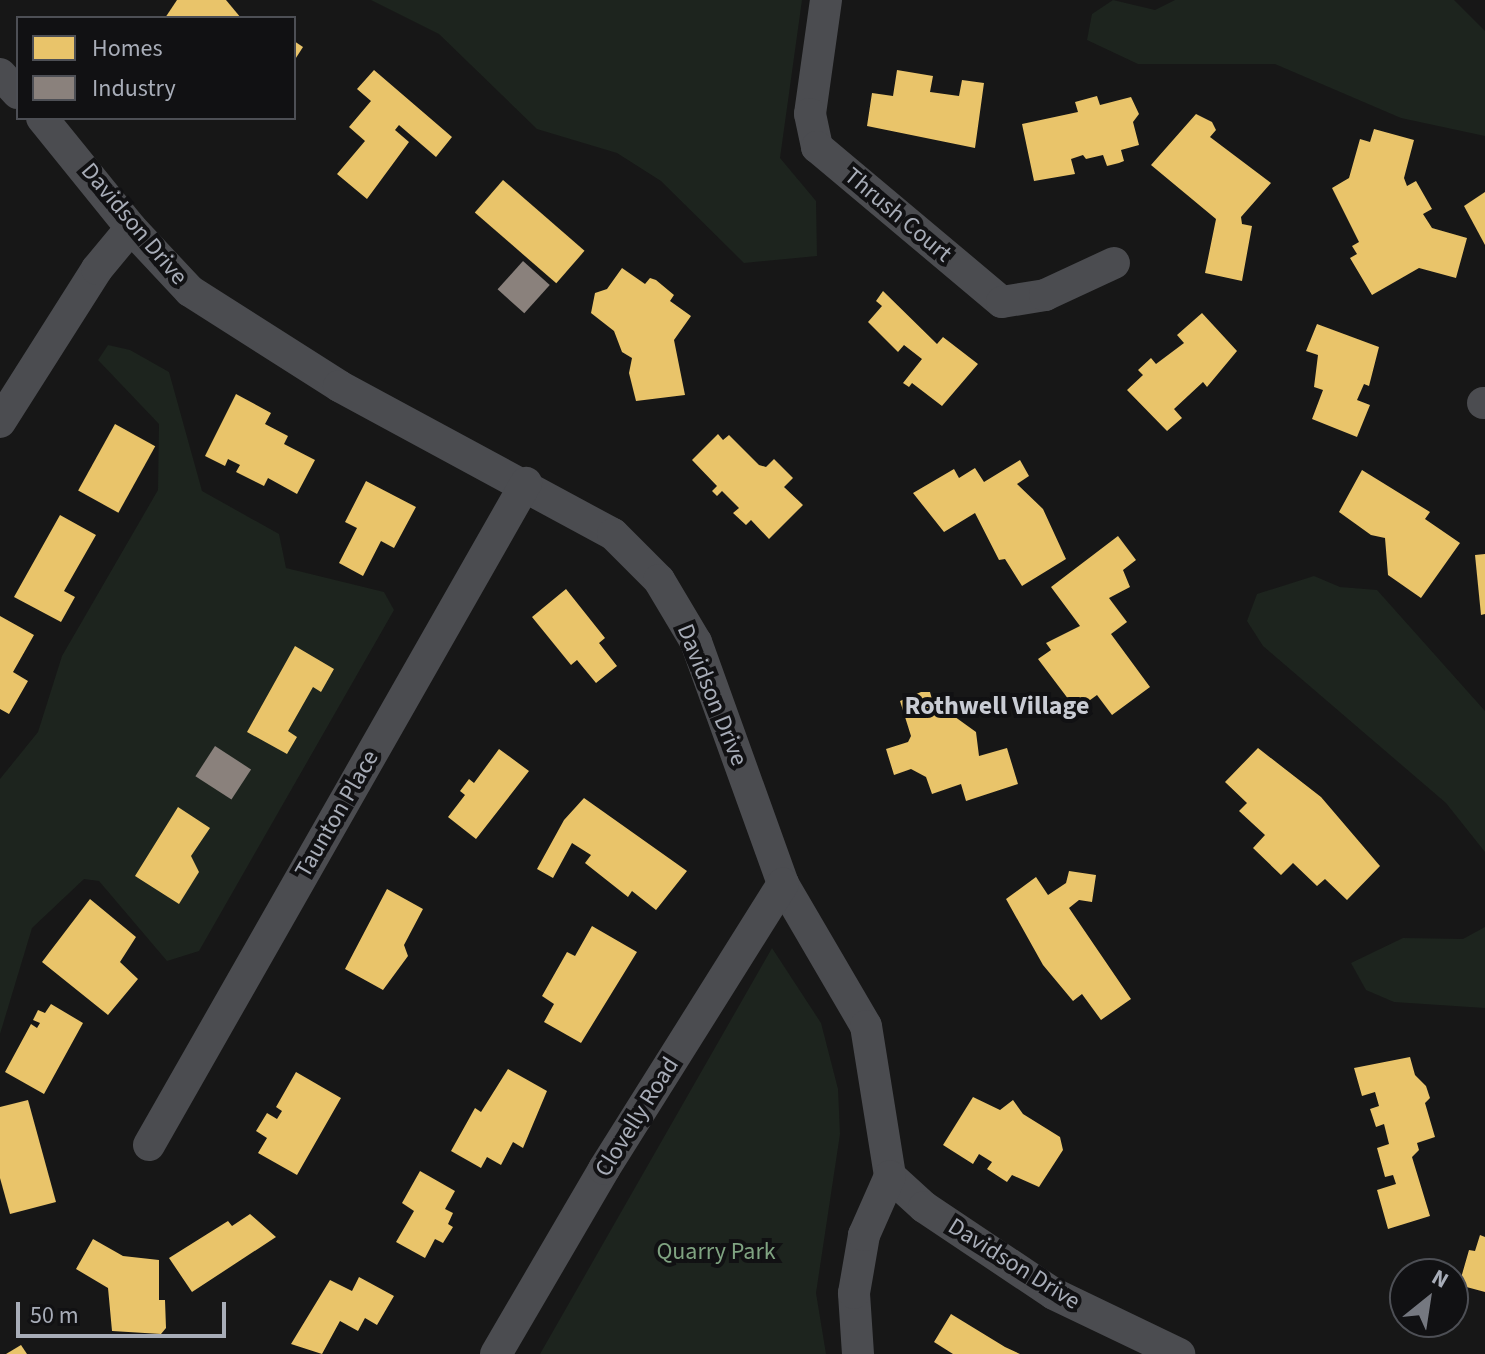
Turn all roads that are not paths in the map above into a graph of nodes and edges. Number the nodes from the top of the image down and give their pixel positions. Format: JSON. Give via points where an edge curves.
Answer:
{"nodes":[{"id":1,"x":826,"y":0,"type":"edge"},
{"id":2,"x":0,"y":74,"type":"edge"},
{"id":3,"x":16,"y":91,"type":"edge"},
{"id":4,"x":44,"y":120,"type":"edge"},
{"id":5,"x":131,"y":228,"type":"junction"},
{"id":6,"x":1114,"y":263,"type":"dead end"},
{"id":7,"x":0,"y":422,"type":"edge"},
{"id":8,"x":526,"y":483,"type":"junction"},
{"id":9,"x":783,"y":884,"type":"junction"},
{"id":10,"x":149,"y":1145,"type":"dead end"},
{"id":11,"x":890,"y":1176,"type":"junction"},
{"id":12,"x":496,"y":1354,"type":"edge"},
{"id":13,"x":858,"y":1354,"type":"edge"},
{"id":14,"x":1179,"y":1354,"type":"edge"}],
"edges":[{"from":1,"to":6,"type":"street","name":"Thrush Court","via":[[810,114],[817,147],[1002,302],[1045,295]]},
{"from":2,"to":3,"type":"street"},
{"from":4,"to":5,"type":"street","name":"Davidson Drive"},
{"from":5,"to":7,"type":"street","via":[[97,269]]},
{"from":5,"to":8,"type":"street","name":"Davidson Drive","via":[[190,291],[214,307],[339,386]]},
{"from":8,"to":9,"type":"street","name":"Davidson Drive","via":[[613,534],[659,580],[696,642]]},
{"from":8,"to":10,"type":"street","name":"Taunton Place"},
{"from":9,"to":11,"type":"street","name":"Davidson Drive","via":[[866,1026]]},
{"from":9,"to":12,"type":"street","name":"Clovelly Road","via":[[604,1169]]},
{"from":11,"to":13,"type":"street","via":[[861,1250],[854,1293]]},
{"from":11,"to":14,"type":"street","name":"Davidson Drive","via":[[924,1207],[1054,1294]]}]}
